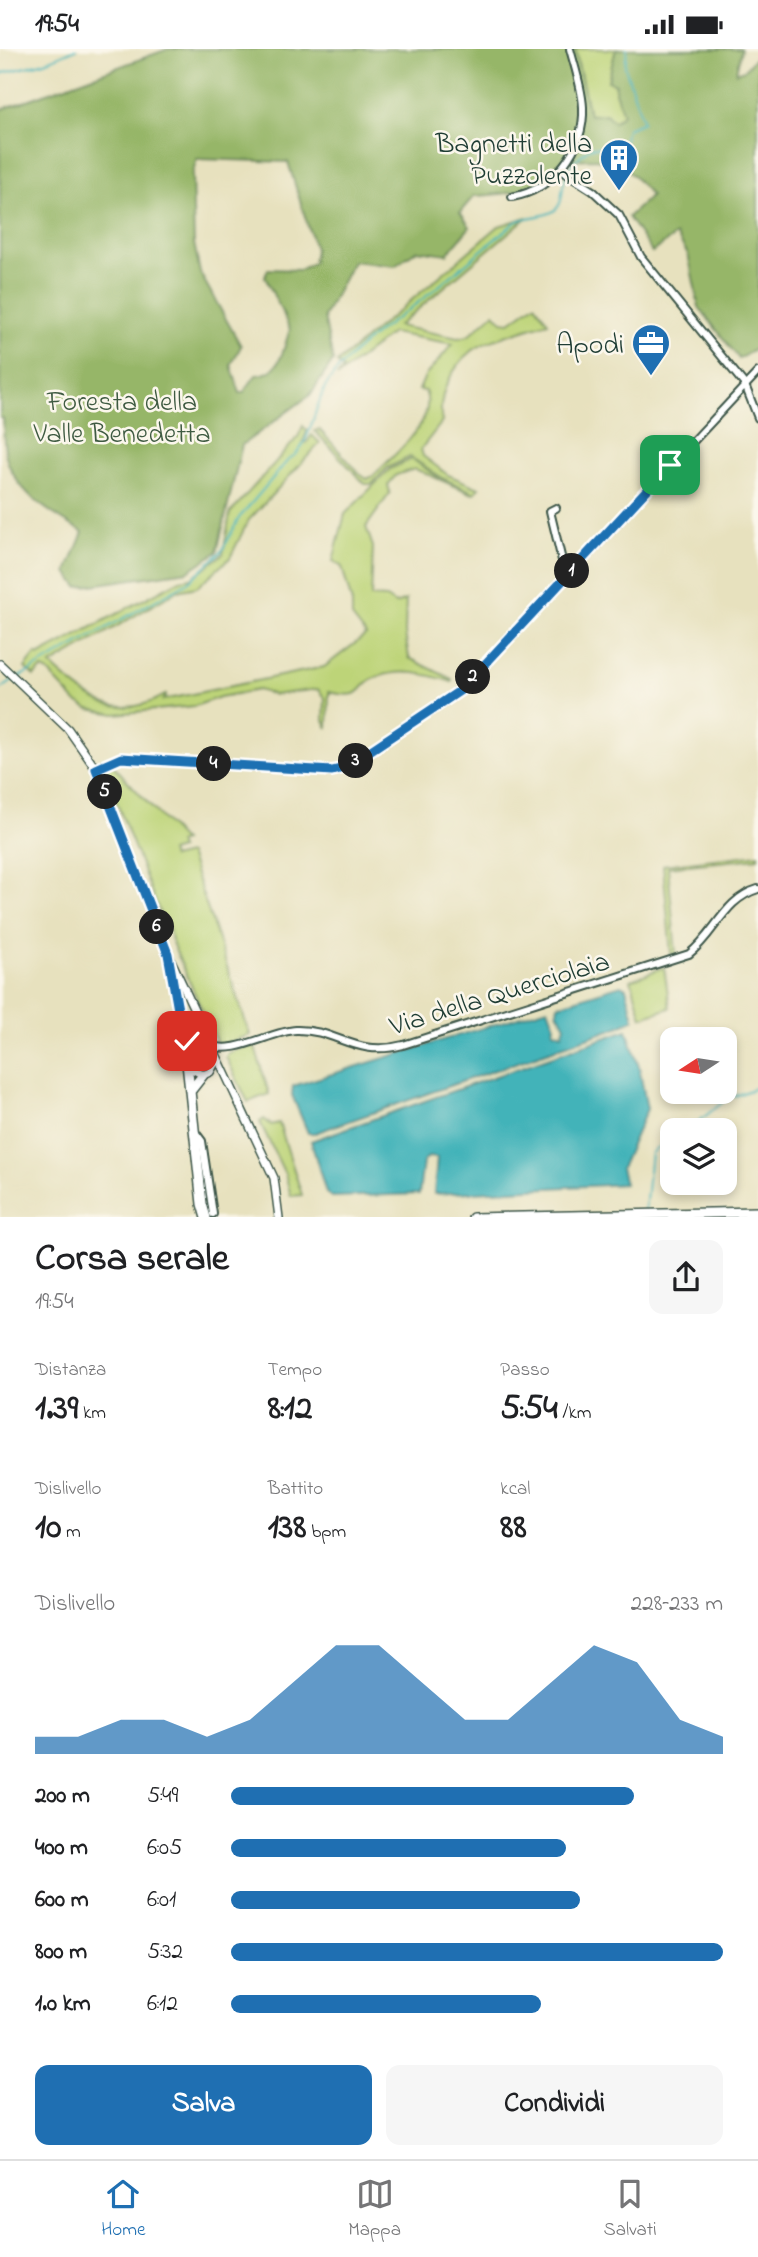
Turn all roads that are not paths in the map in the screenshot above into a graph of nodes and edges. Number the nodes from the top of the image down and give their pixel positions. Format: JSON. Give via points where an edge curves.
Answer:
{"nodes":[{"id":1,"x":570,"y":49,"type":"edge"},
{"id":2,"x":560,"y":170,"type":"junction"},
{"id":3,"x":512,"y":197,"type":"dead end"},
{"id":4,"x":758,"y":372,"type":"edge"},
{"id":5,"x":745,"y":385,"type":"junction"},
{"id":6,"x":758,"y":418,"type":"edge"},
{"id":7,"x":556,"y":508,"type":"dead end"},
{"id":8,"x":566,"y":577,"type":"junction"},
{"id":9,"x":0,"y":664,"type":"edge"},
{"id":10,"x":96,"y":769,"type":"junction"},
{"id":11,"x":758,"y":888,"type":"edge"},
{"id":12,"x":168,"y":954,"type":"junction"},
{"id":13,"x":212,"y":1046,"type":"junction"},
{"id":14,"x":185,"y":1049,"type":"junction"},
{"id":15,"x":226,"y":1049,"type":"junction"},
{"id":16,"x":219,"y":1062,"type":"junction"},
{"id":17,"x":187,"y":1063,"type":"junction"},
{"id":18,"x":205,"y":1075,"type":"junction"},
{"id":19,"x":229,"y":1082,"type":"junction"},
{"id":20,"x":192,"y":1089,"type":"junction"},
{"id":21,"x":196,"y":1133,"type":"junction"},
{"id":22,"x":202,"y":1204,"type":"junction"},
{"id":23,"x":758,"y":1212,"type":"edge"},
{"id":24,"x":210,"y":1216,"type":"edge"},
{"id":25,"x":200,"y":1217,"type":"edge"},
{"id":26,"x":279,"y":1217,"type":"edge"},
{"id":27,"x":473,"y":1217,"type":"edge"},
{"id":28,"x":688,"y":1217,"type":"edge"},
{"id":29,"x":738,"y":1217,"type":"edge"}],
"edges":[{"from":1,"to":2,"type":"street","via":[[583,106],[581,135]]},
{"from":2,"to":3,"type":"street","via":[[537,191]]},
{"from":2,"to":5,"type":"street","via":[[592,190],[619,215],[641,257]]},
{"from":4,"to":5,"type":"street"},
{"from":5,"to":6,"type":"street"},
{"from":5,"to":8,"type":"street"},
{"from":7,"to":8,"type":"street","via":[[550,511]]},
{"from":8,"to":10,"type":"street","via":[[461,690],[344,768],[332,771],[121,758]]},
{"from":9,"to":10,"type":"main road","via":[[68,729]]},
{"from":10,"to":12,"type":"main road"},
{"from":11,"to":15,"type":"street","name":"Via della Querciolaia","via":[[735,899],[689,954],[403,1045],[377,1051],[297,1030]]},
{"from":12,"to":13,"type":"main road"},
{"from":12,"to":14,"type":"main road"},
{"from":13,"to":14,"type":"main road","via":[[200,1035],[189,1039]]},
{"from":13,"to":15,"type":"street","name":"Via della Querciolaia"},
{"from":13,"to":16,"type":"main road"},
{"from":13,"to":18,"type":"main road","via":[[215,1066]]},
{"from":14,"to":17,"type":"main road"},
{"from":15,"to":16,"type":"street"},
{"from":16,"to":19,"type":"main road"},
{"from":17,"to":18,"type":"main road","via":[[192,1071]]},
{"from":17,"to":20,"type":"highway"},
{"from":18,"to":19,"type":"main road"},
{"from":18,"to":20,"type":"highway"},
{"from":19,"to":26,"type":"main road","via":[[269,1166]]},
{"from":20,"to":21,"type":"highway"},
{"from":21,"to":22,"type":"highway"},
{"from":21,"to":24,"type":"street","via":[[202,1141]]},
{"from":22,"to":24,"type":"highway"},
{"from":22,"to":25,"type":"highway"},
{"from":23,"to":27,"type":"highway"},
{"from":28,"to":29,"type":"highway"}]}
